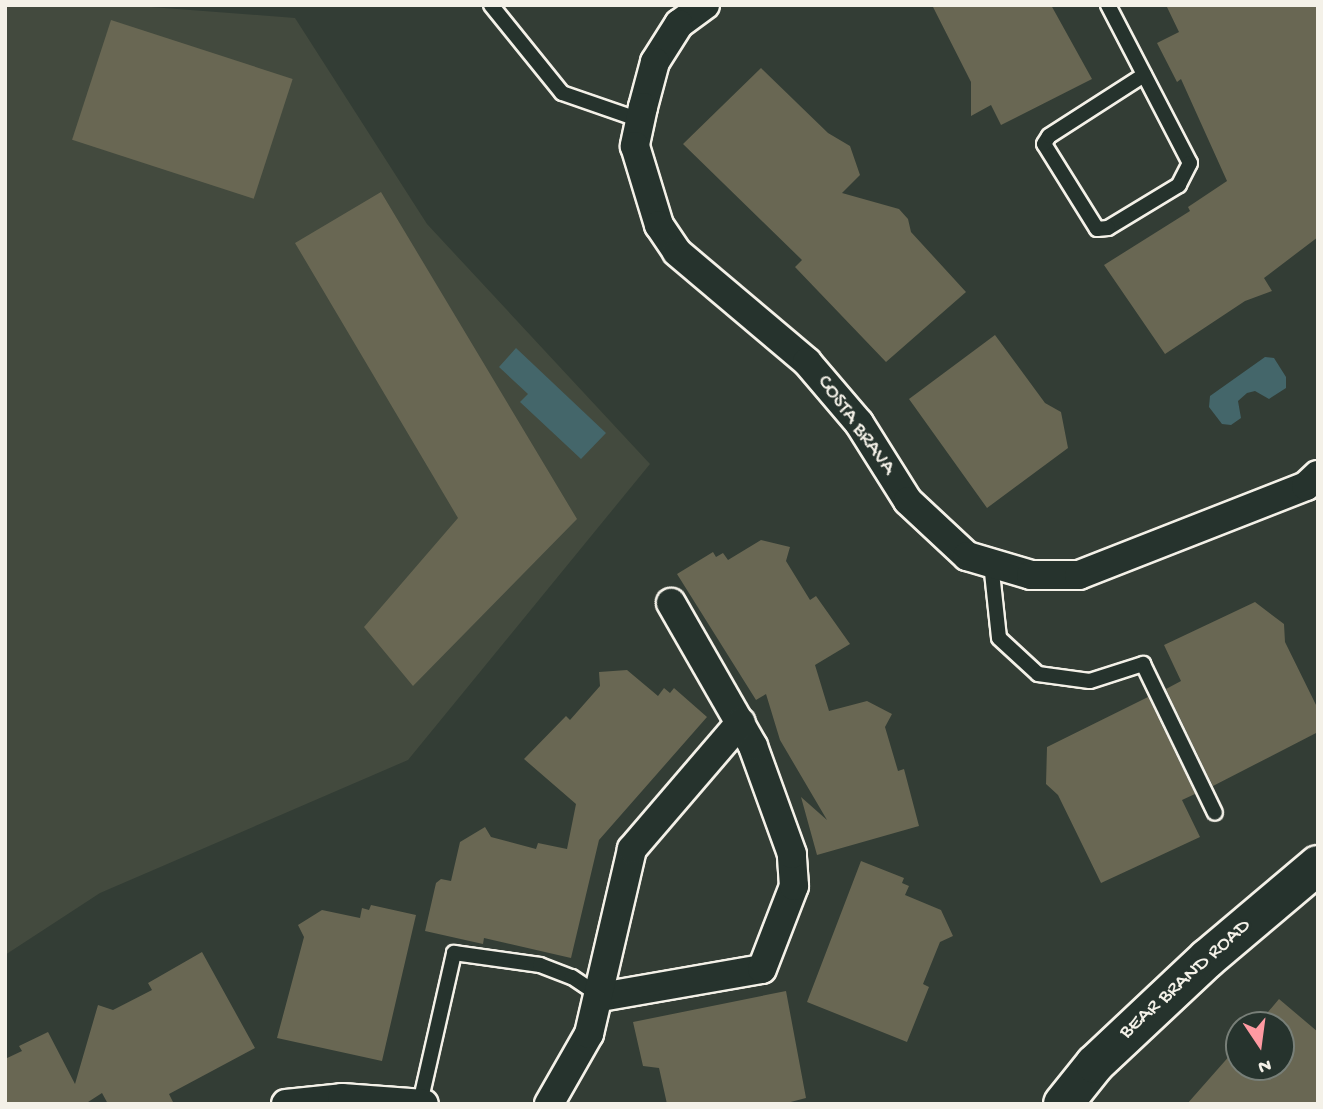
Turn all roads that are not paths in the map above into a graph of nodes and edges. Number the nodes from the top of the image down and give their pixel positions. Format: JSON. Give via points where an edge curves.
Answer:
{"nodes":[{"id":1,"x":491,"y":5,"type":"edge"},
{"id":2,"x":705,"y":5,"type":"edge"},
{"id":3,"x":1108,"y":5,"type":"edge"},
{"id":4,"x":1144,"y":75,"type":"junction"},
{"id":5,"x":640,"y":120,"type":"junction"},
{"id":6,"x":1314,"y":487,"type":"edge"},
{"id":7,"x":991,"y":563,"type":"junction"},
{"id":8,"x":671,"y":603,"type":"dead end"},
{"id":9,"x":741,"y":722,"type":"junction"},
{"id":10,"x":1215,"y":813,"type":"dead end"},
{"id":11,"x":1318,"y":865,"type":"edge"},
{"id":12,"x":601,"y":997,"type":"junction"},
{"id":13,"x":370,"y":1102,"type":"edge"},
{"id":14,"x":422,"y":1103,"type":"edge"},
{"id":15,"x":286,"y":1104,"type":"edge"},
{"id":16,"x":549,"y":1104,"type":"edge"},
{"id":17,"x":1063,"y":1104,"type":"edge"}],
"edges":[{"from":1,"to":5,"type":"lane","via":[[562,93]]},
{"from":2,"to":5,"type":"street","name":"COSTA BRAVA","via":[[679,24],[655,62]]},
{"from":3,"to":4,"type":"lane"},
{"from":4,"to":4,"type":"lane","via":[[1186,152],[1190,163],[1187,176],[1118,222],[1097,229],[1044,144],[1049,136]]},
{"from":5,"to":7,"type":"street","name":"COSTA BRAVA","via":[[635,146],[645,191],[677,252],[807,362],[859,423],[908,500],[967,556]]},
{"from":6,"to":7,"type":"street","name":"COSTA BRAVA","via":[[1080,575],[1031,575]]},
{"from":7,"to":10,"type":"lane","via":[[999,638],[1038,674],[1090,681],[1143,664]]},
{"from":8,"to":9,"type":"street"},
{"from":9,"to":12,"type":"street","via":[[632,849]]},
{"from":9,"to":12,"type":"street","via":[[785,830],[795,872],[794,886],[762,969]]},
{"from":11,"to":17,"type":"street","name":"BEAR BRAND ROAD","via":[[1104,1055]]},
{"from":12,"to":14,"type":"lane","via":[[572,977],[540,965],[454,953]]},
{"from":12,"to":16,"type":"street","via":[[575,1065]]},
{"from":13,"to":14,"type":"street"},
{"from":13,"to":15,"type":"street"}]}
